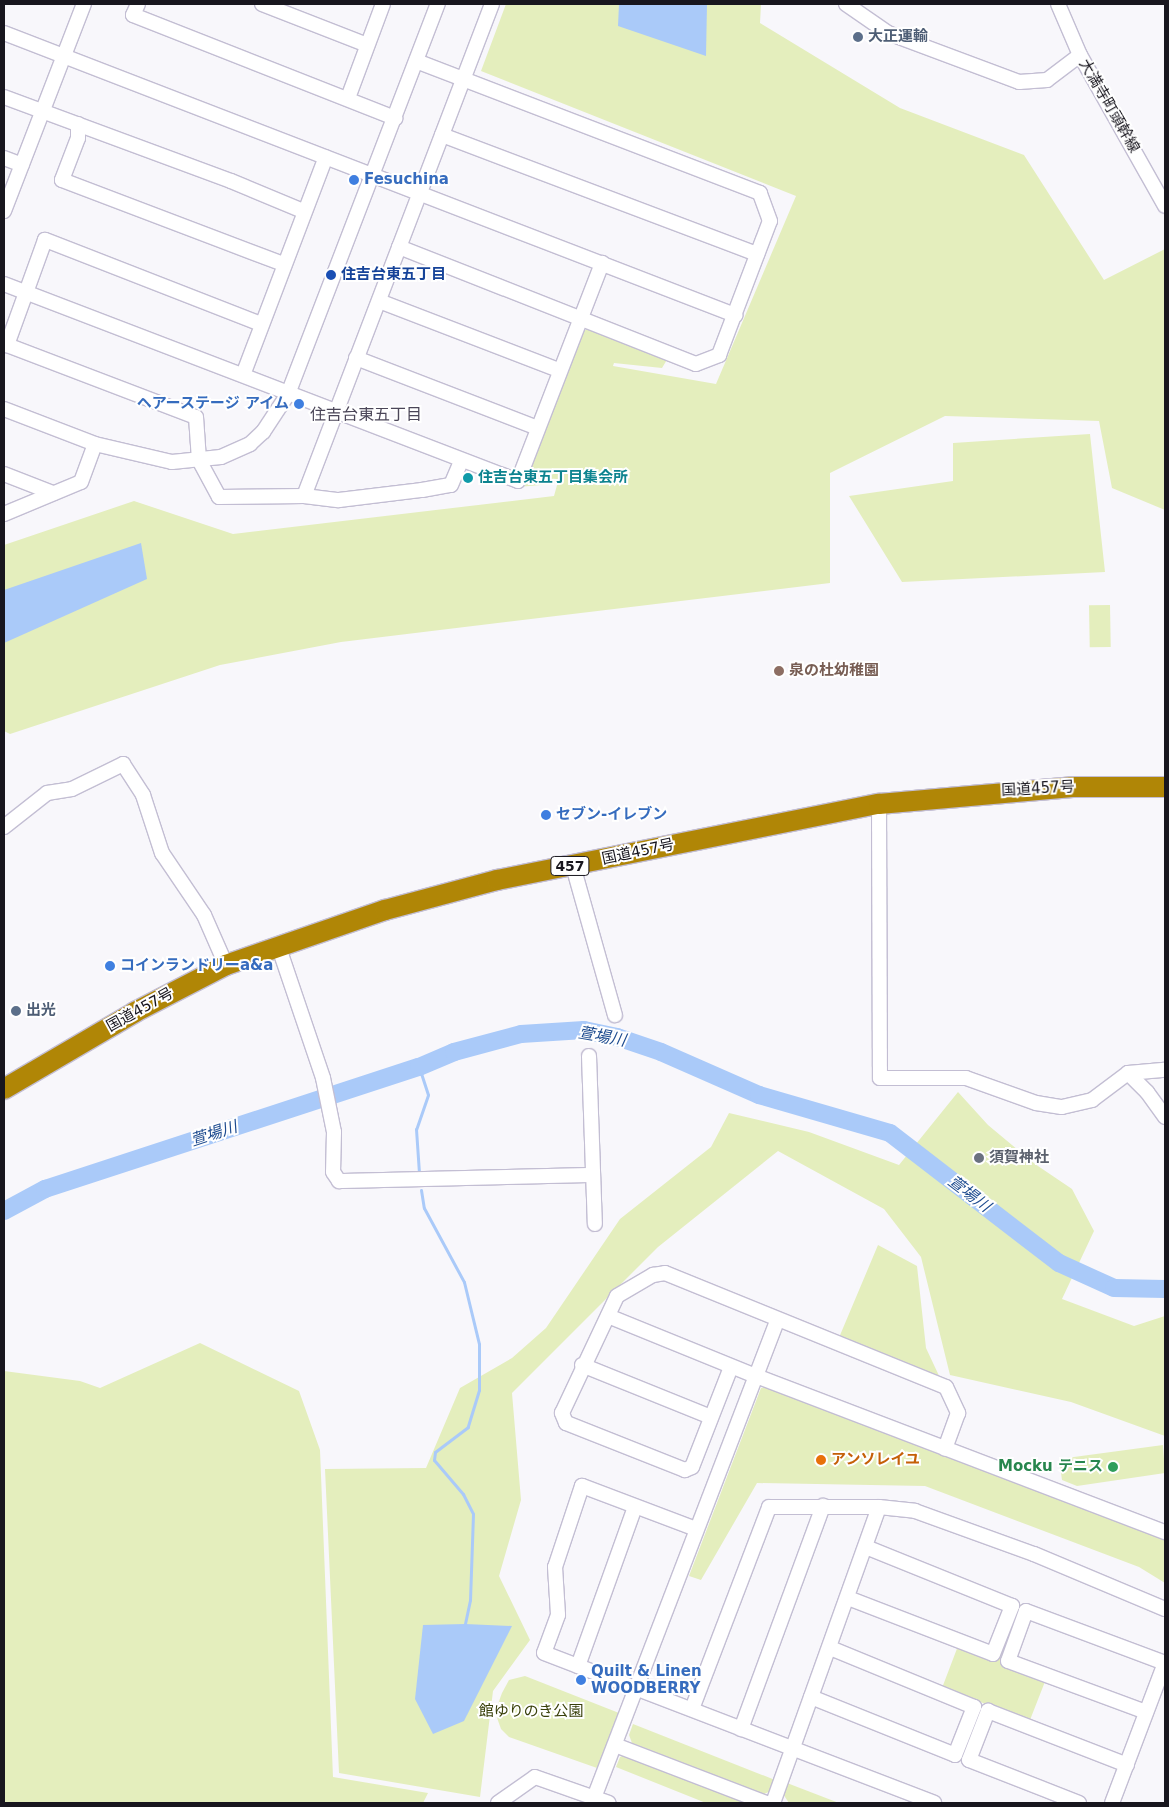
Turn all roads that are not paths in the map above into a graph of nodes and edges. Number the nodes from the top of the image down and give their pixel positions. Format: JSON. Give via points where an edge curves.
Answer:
{"nodes":[{"id":1,"x":84,"y":4,"type":"edge"},
{"id":2,"x":138,"y":4,"type":"edge"},
{"id":3,"x":262,"y":4,"type":"edge"},
{"id":4,"x":383,"y":4,"type":"edge"},
{"id":5,"x":438,"y":4,"type":"edge"},
{"id":6,"x":492,"y":4,"type":"edge"},
{"id":7,"x":846,"y":4,"type":"edge"},
{"id":8,"x":1058,"y":4,"type":"edge"},
{"id":9,"x":4,"y":33,"type":"edge"},
{"id":10,"x":368,"y":45,"type":"junction"},
{"id":11,"x":1080,"y":55,"type":"junction"},
{"id":12,"x":64,"y":56,"type":"junction"},
{"id":13,"x":417,"y":61,"type":"junction"},
{"id":14,"x":463,"y":80,"type":"junction"},
{"id":15,"x":4,"y":96,"type":"edge"},
{"id":16,"x":348,"y":98,"type":"junction"},
{"id":17,"x":43,"y":111,"type":"junction"},
{"id":18,"x":395,"y":118,"type":"junction"},
{"id":19,"x":78,"y":124,"type":"junction"},
{"id":20,"x":442,"y":135,"type":"junction"},
{"id":21,"x":326,"y":157,"type":"junction"},
{"id":22,"x":4,"y":158,"type":"edge"},
{"id":23,"x":22,"y":165,"type":"junction"},
{"id":24,"x":373,"y":176,"type":"junction"},
{"id":25,"x":419,"y":193,"type":"junction"},
{"id":26,"x":1165,"y":206,"type":"edge"},
{"id":27,"x":4,"y":210,"type":"edge"},
{"id":28,"x":303,"y":211,"type":"junction"},
{"id":29,"x":398,"y":247,"type":"junction"},
{"id":30,"x":757,"y":254,"type":"junction"},
{"id":31,"x":602,"y":263,"type":"junction"},
{"id":32,"x":283,"y":264,"type":"junction"},
{"id":33,"x":4,"y":284,"type":"edge"},
{"id":34,"x":25,"y":292,"type":"junction"},
{"id":35,"x":379,"y":301,"type":"junction"},
{"id":36,"x":735,"y":314,"type":"junction"},
{"id":37,"x":581,"y":318,"type":"junction"},
{"id":38,"x":261,"y":324,"type":"junction"},
{"id":39,"x":356,"y":358,"type":"junction"},
{"id":40,"x":559,"y":370,"type":"junction"},
{"id":41,"x":243,"y":375,"type":"junction"},
{"id":42,"x":288,"y":394,"type":"junction"},
{"id":43,"x":4,"y":409,"type":"edge"},
{"id":44,"x":334,"y":412,"type":"junction"},
{"id":45,"x":537,"y":428,"type":"junction"},
{"id":46,"x":95,"y":444,"type":"junction"},
{"id":47,"x":199,"y":460,"type":"junction"},
{"id":48,"x":461,"y":461,"type":"junction"},
{"id":49,"x":4,"y":474,"type":"edge"},
{"id":50,"x":53,"y":493,"type":"junction"},
{"id":51,"x":304,"y":496,"type":"junction"},
{"id":52,"x":4,"y":514,"type":"edge"},
{"id":53,"x":1165,"y":787,"type":"edge"},
{"id":54,"x":879,"y":804,"type":"junction"},
{"id":55,"x":4,"y":827,"type":"edge"},
{"id":56,"x":573,"y":866,"type":"junction"},
{"id":57,"x":278,"y":945,"type":"junction"},
{"id":58,"x":226,"y":965,"type":"junction"},
{"id":59,"x":615,"y":1015,"type":"dead end"},
{"id":60,"x":590,"y":1056,"type":"dead end"},
{"id":61,"x":1165,"y":1070,"type":"edge"},
{"id":62,"x":1128,"y":1072,"type":"junction"},
{"id":63,"x":7,"y":1082,"type":"edge"},
{"id":64,"x":1165,"y":1117,"type":"edge"},
{"id":65,"x":592,"y":1175,"type":"junction"},
{"id":66,"x":595,"y":1224,"type":"dead end"},
{"id":67,"x":608,"y":1316,"type":"junction"},
{"id":68,"x":777,"y":1321,"type":"junction"},
{"id":69,"x":582,"y":1365,"type":"junction"},
{"id":70,"x":731,"y":1366,"type":"junction"},
{"id":71,"x":756,"y":1376,"type":"junction"},
{"id":72,"x":711,"y":1417,"type":"junction"},
{"id":73,"x":945,"y":1449,"type":"junction"},
{"id":74,"x":822,"y":1506,"type":"junction"},
{"id":75,"x":635,"y":1507,"type":"junction"},
{"id":76,"x":879,"y":1507,"type":"junction"},
{"id":77,"x":696,"y":1529,"type":"junction"},
{"id":78,"x":1164,"y":1529,"type":"edge"},
{"id":79,"x":866,"y":1548,"type":"junction"},
{"id":80,"x":848,"y":1598,"type":"junction"},
{"id":81,"x":1165,"y":1609,"type":"edge"},
{"id":82,"x":830,"y":1648,"type":"junction"},
{"id":83,"x":1165,"y":1663,"type":"edge"},
{"id":84,"x":578,"y":1666,"type":"junction"},
{"id":85,"x":636,"y":1688,"type":"junction"},
{"id":86,"x":811,"y":1697,"type":"junction"},
{"id":87,"x":692,"y":1709,"type":"junction"},
{"id":88,"x":1146,"y":1712,"type":"junction"},
{"id":89,"x":741,"y":1729,"type":"junction"},
{"id":90,"x":615,"y":1745,"type":"junction"},
{"id":91,"x":792,"y":1748,"type":"junction"},
{"id":92,"x":1127,"y":1765,"type":"junction"},
{"id":93,"x":593,"y":1800,"type":"edge"},
{"id":94,"x":498,"y":1803,"type":"edge"},
{"id":95,"x":609,"y":1803,"type":"edge"},
{"id":96,"x":766,"y":1803,"type":"edge"},
{"id":97,"x":773,"y":1803,"type":"edge"},
{"id":98,"x":934,"y":1803,"type":"edge"},
{"id":99,"x":1079,"y":1803,"type":"edge"},
{"id":100,"x":1112,"y":1803,"type":"edge"}],
"edges":[{"from":1,"to":12,"type":"street"},
{"from":2,"to":16,"type":"street","via":[[133,15]]},
{"from":3,"to":10,"type":"street"},
{"from":4,"to":10,"type":"street"},
{"from":5,"to":13,"type":"street"},
{"from":6,"to":14,"type":"street"},
{"from":7,"to":11,"type":"street","via":[[888,33],[1019,82],[1047,80]]},
{"from":8,"to":11,"type":"street","name":"大満寺町頭幹線"},
{"from":9,"to":12,"type":"street"},
{"from":10,"to":16,"type":"street"},
{"from":11,"to":26,"type":"street","name":"大満寺町頭幹線"},
{"from":12,"to":17,"type":"street"},
{"from":12,"to":21,"type":"street"},
{"from":13,"to":14,"type":"street"},
{"from":13,"to":18,"type":"street"},
{"from":14,"to":20,"type":"street"},
{"from":14,"to":30,"type":"street","via":[[760,193],[770,221]]},
{"from":15,"to":17,"type":"street"},
{"from":16,"to":18,"type":"street"},
{"from":17,"to":19,"type":"street"},
{"from":17,"to":23,"type":"street"},
{"from":18,"to":24,"type":"street"},
{"from":19,"to":28,"type":"street"},
{"from":19,"to":32,"type":"street","via":[[78,138],[62,180]]},
{"from":20,"to":25,"type":"street"},
{"from":20,"to":30,"type":"street"},
{"from":21,"to":24,"type":"street"},
{"from":21,"to":28,"type":"street"},
{"from":22,"to":23,"type":"street"},
{"from":23,"to":27,"type":"street"},
{"from":24,"to":25,"type":"street"},
{"from":24,"to":42,"type":"street"},
{"from":25,"to":29,"type":"street"},
{"from":25,"to":31,"type":"street"},
{"from":28,"to":32,"type":"street"},
{"from":29,"to":35,"type":"street"},
{"from":29,"to":37,"type":"street"},
{"from":30,"to":36,"type":"street"},
{"from":31,"to":36,"type":"street"},
{"from":31,"to":37,"type":"street"},
{"from":32,"to":38,"type":"street"},
{"from":33,"to":34,"type":"street"},
{"from":34,"to":38,"type":"street","via":[[45,240]]},
{"from":34,"to":41,"type":"street"},
{"from":34,"to":47,"type":"street","via":[[7,345],[196,417]]},
{"from":35,"to":39,"type":"street"},
{"from":35,"to":40,"type":"street"},
{"from":36,"to":37,"type":"street","via":[[719,355],[696,364]]},
{"from":37,"to":40,"type":"street"},
{"from":38,"to":41,"type":"street"},
{"from":39,"to":44,"type":"street"},
{"from":39,"to":45,"type":"street"},
{"from":40,"to":45,"type":"street"},
{"from":41,"to":42,"type":"street"},
{"from":42,"to":44,"type":"street"},
{"from":42,"to":47,"type":"street","via":[[263,432],[250,444],[221,457]]},
{"from":43,"to":46,"type":"street"},
{"from":44,"to":48,"type":"street"},
{"from":44,"to":51,"type":"street"},
{"from":45,"to":48,"type":"street","via":[[518,481]]},
{"from":46,"to":47,"type":"street","via":[[172,462]]},
{"from":46,"to":50,"type":"street","via":[[81,482]]},
{"from":47,"to":51,"type":"street","via":[[219,497]]},
{"from":48,"to":51,"type":"street","via":[[451,485],[339,500]]},
{"from":49,"to":50,"type":"street"},
{"from":50,"to":52,"type":"street"},
{"from":53,"to":54,"type":"highway","name":"国道457号","number":"457","via":[[1072,787]]},
{"from":54,"to":56,"type":"highway","name":"国道457号","number":"457"},
{"from":54,"to":62,"type":"street","via":[[880,1078],[966,1078],[1036,1103],[1062,1108],[1092,1100]]},
{"from":55,"to":58,"type":"street","via":[[47,793],[72,789],[123,764],[143,796],[162,853],[204,915]]},
{"from":56,"to":57,"type":"highway","name":"国道457号","number":"457","via":[[497,880],[385,910]]},
{"from":56,"to":59,"type":"street"},
{"from":57,"to":58,"type":"highway","name":"国道457号","number":"457"},
{"from":57,"to":65,"type":"street","via":[[323,1078],[336,1144],[334,1172],[339,1181]]},
{"from":58,"to":63,"type":"highway","name":"国道457号","number":"457"},
{"from":60,"to":65,"type":"street"},
{"from":61,"to":62,"type":"street"},
{"from":62,"to":64,"type":"street"},
{"from":65,"to":66,"type":"street"},
{"from":67,"to":68,"type":"street","via":[[617,1296],[653,1275],[665,1273]]},
{"from":67,"to":69,"type":"street"},
{"from":67,"to":70,"type":"street"},
{"from":68,"to":71,"type":"street"},
{"from":68,"to":73,"type":"street","via":[[946,1386],[958,1413]]},
{"from":69,"to":72,"type":"street"},
{"from":69,"to":72,"type":"street","via":[[562,1413],[566,1423],[685,1470],[692,1467]]},
{"from":70,"to":71,"type":"street"},
{"from":70,"to":72,"type":"street"},
{"from":71,"to":73,"type":"street"},
{"from":71,"to":77,"type":"street"},
{"from":73,"to":78,"type":"street"},
{"from":74,"to":76,"type":"street"},
{"from":74,"to":87,"type":"street","via":[[769,1507]]},
{"from":74,"to":89,"type":"street"},
{"from":75,"to":77,"type":"street"},
{"from":75,"to":84,"type":"street"},
{"from":75,"to":84,"type":"street","via":[[582,1486],[555,1567],[558,1616],[544,1653]]},
{"from":76,"to":79,"type":"street"},
{"from":76,"to":81,"type":"street","via":[[915,1511],[1034,1554]]},
{"from":77,"to":85,"type":"street"},
{"from":79,"to":80,"type":"street"},
{"from":79,"to":80,"type":"street","via":[[1012,1606],[992,1654]]},
{"from":80,"to":82,"type":"street"},
{"from":82,"to":86,"type":"street"},
{"from":82,"to":86,"type":"street","via":[[974,1707],[955,1755]]},
{"from":83,"to":88,"type":"street"},
{"from":83,"to":88,"type":"street","via":[[1026,1611],[1008,1661]]},
{"from":84,"to":85,"type":"street"},
{"from":85,"to":87,"type":"street"},
{"from":85,"to":90,"type":"street"},
{"from":86,"to":91,"type":"street"},
{"from":87,"to":89,"type":"street"},
{"from":88,"to":92,"type":"street"},
{"from":89,"to":91,"type":"street"},
{"from":90,"to":93,"type":"street"},
{"from":90,"to":96,"type":"street"},
{"from":91,"to":97,"type":"street"},
{"from":91,"to":98,"type":"street"},
{"from":92,"to":99,"type":"street","via":[[988,1711],[969,1760]]},
{"from":92,"to":100,"type":"street"},
{"from":93,"to":94,"type":"street","via":[[535,1776]]},
{"from":93,"to":95,"type":"street"}]}
